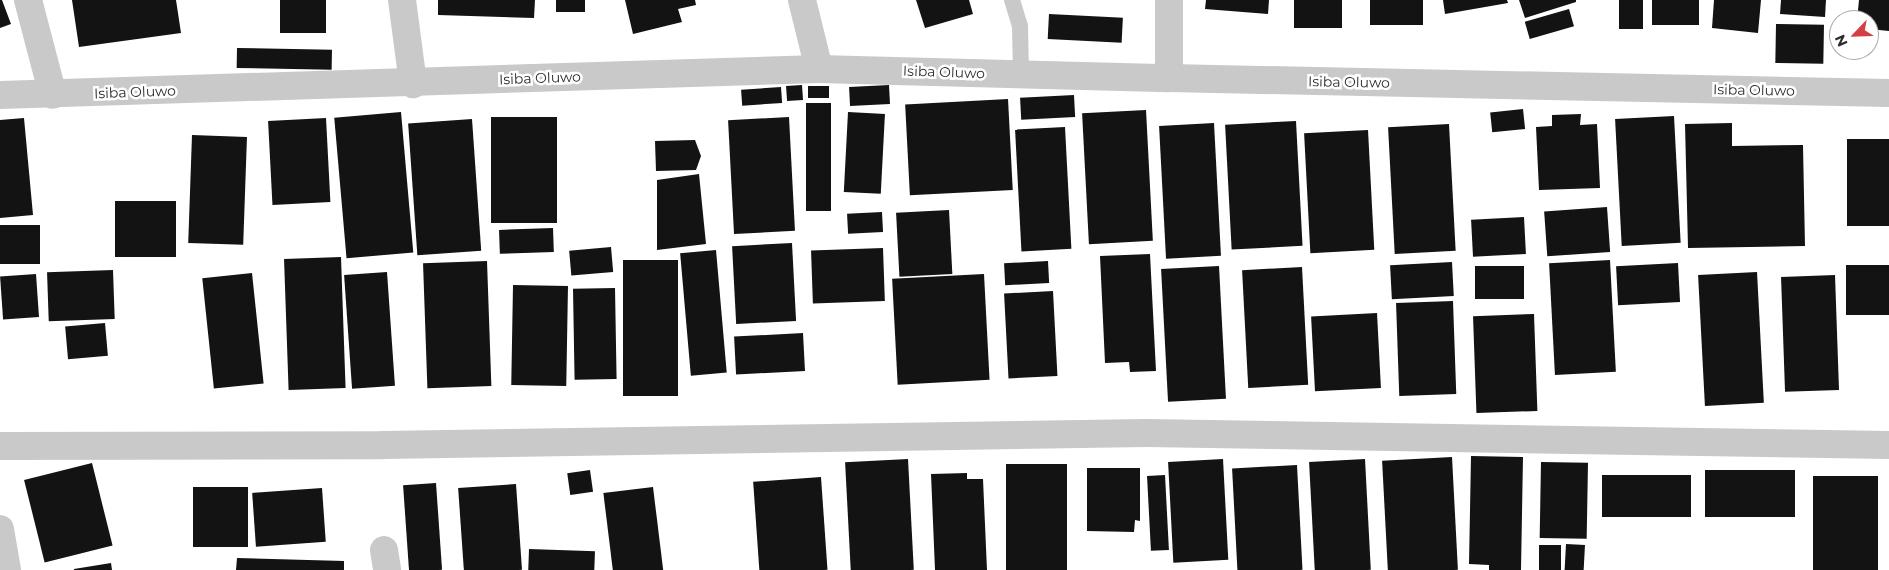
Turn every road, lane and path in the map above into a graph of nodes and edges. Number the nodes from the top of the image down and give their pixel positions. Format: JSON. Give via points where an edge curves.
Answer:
{"nodes":[{"id":1,"x":28,"y":0,"type":"edge"},
{"id":2,"x":402,"y":0,"type":"edge"},
{"id":3,"x":802,"y":0,"type":"edge"},
{"id":4,"x":1012,"y":0,"type":"edge"},
{"id":5,"x":1169,"y":0,"type":"edge"},
{"id":6,"x":819,"y":69,"type":"junction"},
{"id":7,"x":1022,"y":74,"type":"junction"},
{"id":8,"x":1169,"y":78,"type":"junction"},
{"id":9,"x":413,"y":84,"type":"junction"},
{"id":10,"x":1889,"y":93,"type":"edge"},
{"id":11,"x":0,"y":95,"type":"edge"},
{"id":12,"x":53,"y":95,"type":"junction"},
{"id":13,"x":1889,"y":445,"type":"edge"},
{"id":14,"x":0,"y":446,"type":"edge"},
{"id":15,"x":0,"y":529,"type":"edge"},
{"id":16,"x":7,"y":570,"type":"edge"}],
"edges":[{"from":1,"to":12,"type":"street"},
{"from":2,"to":9,"type":"street"},
{"from":3,"to":6,"type":"street"},
{"from":4,"to":7,"type":"lane","via":[[1020,26]]},
{"from":5,"to":8,"type":"street"},
{"from":6,"to":7,"type":"street","name":"Isiba Oluwo"},
{"from":6,"to":9,"type":"street","name":"Isiba Oluwo"},
{"from":7,"to":8,"type":"street","name":"Isiba Oluwo"},
{"from":8,"to":10,"type":"street","name":"Isiba Oluwo"},
{"from":9,"to":12,"type":"street","name":"Isiba Oluwo"},
{"from":11,"to":12,"type":"street","name":"Isiba Oluwo"},
{"from":13,"to":14,"type":"street","via":[[1146,433],[383,445]]},
{"from":15,"to":16,"type":"street"}]}
